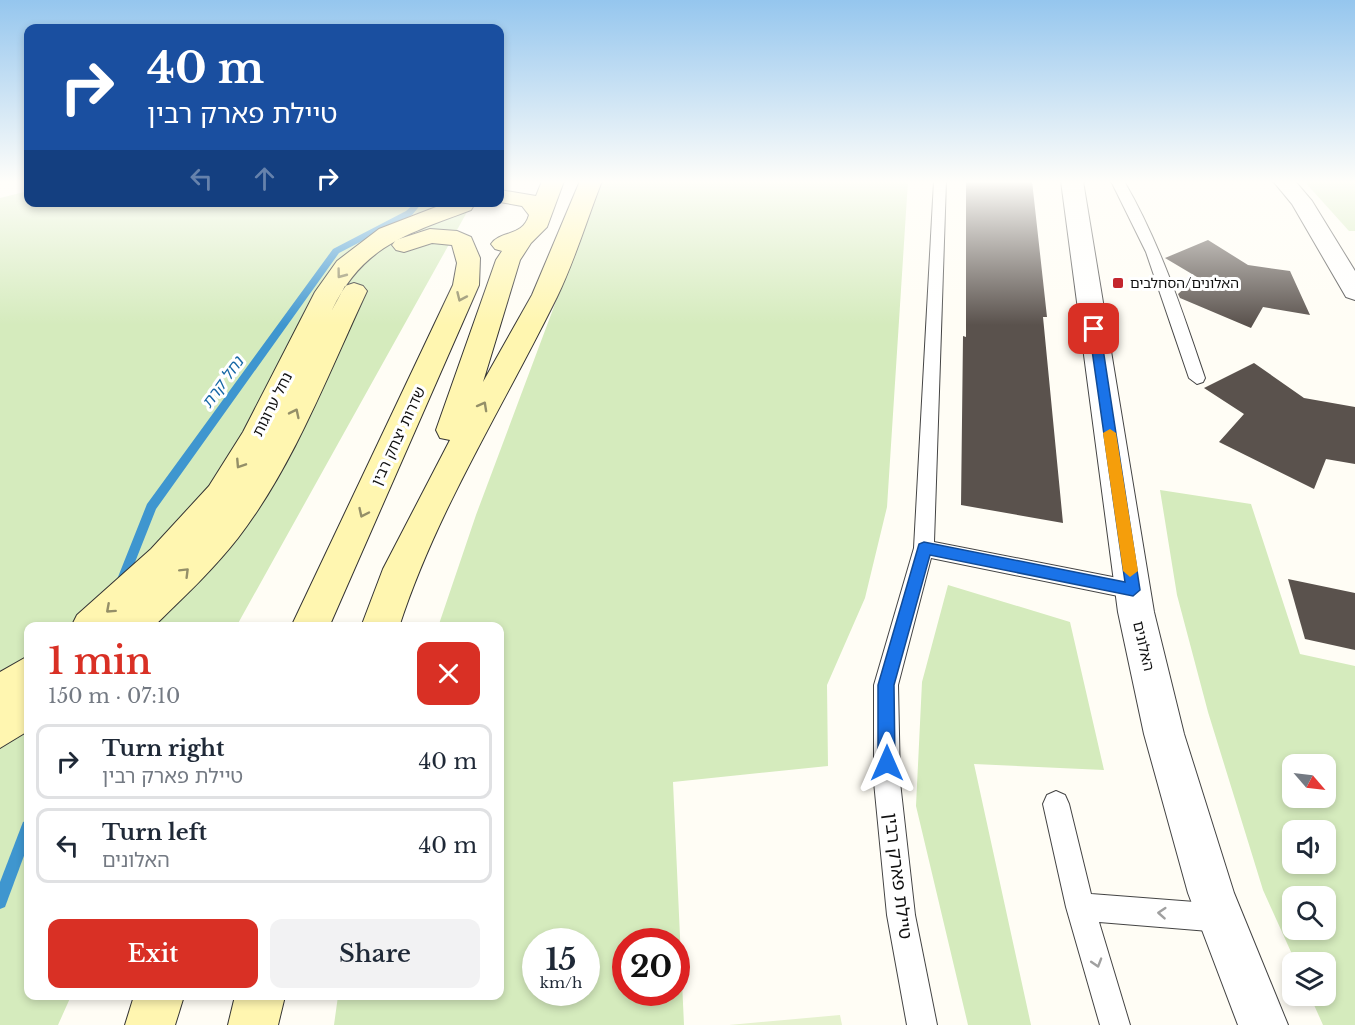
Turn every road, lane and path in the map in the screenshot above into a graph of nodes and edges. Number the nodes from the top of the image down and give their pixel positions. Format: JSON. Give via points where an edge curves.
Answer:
{"nodes":[{"id":1,"x":401,"y":229,"type":"edge"},
{"id":2,"x":449,"y":229,"type":"edge"},
{"id":3,"x":532,"y":229,"type":"edge"},
{"id":4,"x":572,"y":229,"type":"edge"},
{"id":5,"x":938,"y":229,"type":"edge"},
{"id":6,"x":1079,"y":229,"type":"edge"},
{"id":7,"x":1144,"y":229,"type":"edge"},
{"id":8,"x":1318,"y":229,"type":"edge"},
{"id":9,"x":522,"y":238,"type":"junction"},
{"id":10,"x":460,"y":240,"type":"junction"},
{"id":11,"x":1355,"y":292,"type":"edge"},
{"id":12,"x":1197,"y":378,"type":"dead end"},
{"id":13,"x":924,"y":548,"type":"junction"},
{"id":14,"x":393,"y":590,"type":"junction"},
{"id":15,"x":1133,"y":590,"type":"junction"},
{"id":16,"x":95,"y":622,"type":"edge"},
{"id":17,"x":133,"y":622,"type":"edge"},
{"id":18,"x":312,"y":622,"type":"edge"},
{"id":19,"x":383,"y":622,"type":"edge"},
{"id":20,"x":24,"y":677,"type":"edge"},
{"id":21,"x":0,"y":695,"type":"edge"},
{"id":22,"x":24,"y":711,"type":"edge"},
{"id":23,"x":0,"y":728,"type":"edge"},
{"id":24,"x":1056,"y":804,"type":"dead end"},
{"id":25,"x":1080,"y":907,"type":"junction"},
{"id":26,"x":1221,"y":918,"type":"junction"},
{"id":27,"x":158,"y":1000,"type":"edge"},
{"id":28,"x":259,"y":1000,"type":"edge"},
{"id":29,"x":150,"y":1025,"type":"edge"},
{"id":30,"x":253,"y":1025,"type":"edge"},
{"id":31,"x":922,"y":1025,"type":"edge"},
{"id":32,"x":1115,"y":1025,"type":"edge"},
{"id":33,"x":1263,"y":1025,"type":"edge"}],
"edges":[{"from":1,"to":16,"type":"main road","name":"נחל ערוגות","one_way":true,"via":[[387,234],[346,266],[328,292],[256,436],[220,495],[163,559]]},
{"from":2,"to":10,"type":"main road","name":"שדרות יצחק רבין"},
{"from":3,"to":9,"type":"main road"},
{"from":14,"to":4,"type":"main road","one_way":true,"via":[[446,475],[545,295]]},
{"from":5,"to":13,"type":"lane","name":"טיילת פארק רבין"},
{"from":6,"to":15,"type":"street","name":"האלונים"},
{"from":7,"to":12,"type":"lane"},
{"from":8,"to":11,"type":"street"},
{"from":9,"to":10,"type":"main road","name":"נחל ערוגות","via":[[492,246]]},
{"from":9,"to":14,"type":"main road","via":[[513,249],[501,280],[477,359]]},
{"from":17,"to":10,"type":"main road","name":"נחל ערוגות","one_way":true,"via":[[206,551],[238,513],[285,434],[365,274],[404,245],[430,236]]},
{"from":10,"to":18,"type":"main road","name":"שדרות יצחק רבין","one_way":true,"via":[[470,258],[466,285]]},
{"from":13,"to":15,"type":"lane"},
{"from":13,"to":31,"type":"lane","name":"טיילת פארק רבין","via":[[886,685],[887,782],[899,904]]},
{"from":14,"to":19,"type":"main road"},
{"from":15,"to":26,"type":"street","name":"האלונים","via":[[1164,734]]},
{"from":20,"to":21,"type":"main road"},
{"from":22,"to":23,"type":"main road"},
{"from":24,"to":25,"type":"lane"},
{"from":26,"to":25,"type":"lane","one_way":true},
{"from":25,"to":32,"type":"lane","one_way":true},
{"from":26,"to":33,"type":"street","name":"האלונים"},
{"from":27,"to":29,"type":"main road"},
{"from":28,"to":30,"type":"main road"}]}
